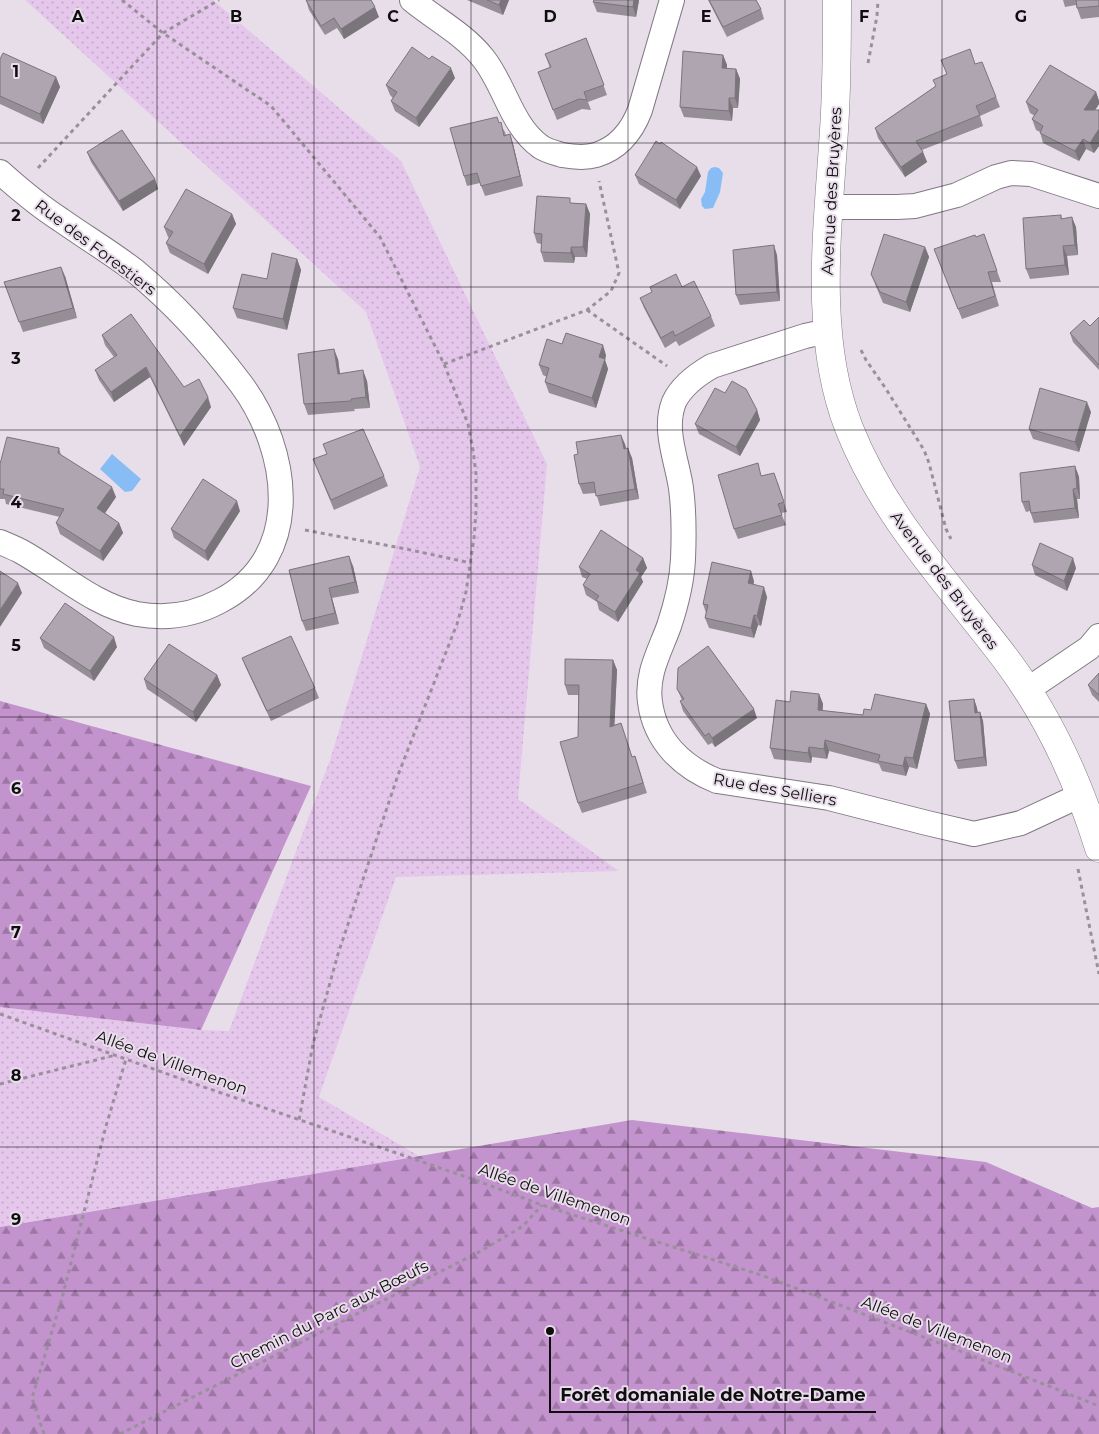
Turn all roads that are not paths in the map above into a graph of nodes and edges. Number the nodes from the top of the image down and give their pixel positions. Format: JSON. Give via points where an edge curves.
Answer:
{"nodes":[{"id":1,"x":412,"y":0,"type":"edge"},
{"id":2,"x":672,"y":0,"type":"edge"},
{"id":3,"x":837,"y":0,"type":"edge"},
{"id":4,"x":0,"y":172,"type":"edge"},
{"id":5,"x":1099,"y":196,"type":"edge"},
{"id":6,"x":829,"y":207,"type":"junction"},
{"id":7,"x":828,"y":331,"type":"junction"},
{"id":8,"x":0,"y":542,"type":"edge"},
{"id":9,"x":1099,"y":636,"type":"edge"},
{"id":10,"x":1028,"y":690,"type":"junction"},
{"id":11,"x":1081,"y":795,"type":"junction"},
{"id":12,"x":1099,"y":848,"type":"edge"}],
"edges":[{"from":1,"to":2,"type":"street","via":[[471,45],[484,59],[526,133],[541,147],[569,156],[593,156],[613,147],[634,126]]},
{"from":3,"to":6,"type":"street","name":"Avenue des Bruyères","via":[[835,118]]},
{"from":4,"to":8,"type":"street","name":"Rue des Forestiers","via":[[58,219],[134,271],[212,346],[243,386],[258,413],[272,447],[282,500],[274,540],[265,560],[250,579],[232,595],[186,614],[160,616],[113,608],[23,552]]},
{"from":5,"to":6,"type":"street","via":[[1031,174],[1012,173],[925,204]]},
{"from":6,"to":7,"type":"street","name":"Avenue des Bruyères","via":[[826,264]]},
{"from":7,"to":10,"type":"street","name":"Avenue des Bruyères","via":[[842,408],[865,463],[895,516]]},
{"from":7,"to":11,"type":"street","name":"Rue des Selliers","via":[[712,366],[690,382],[674,402],[670,420],[671,443],[684,526],[683,561],[675,604],[649,686],[658,730],[666,744],[688,767],[717,781],[829,798],[974,834],[1021,823]]},
{"from":9,"to":10,"type":"street","via":[[1089,648]]},
{"from":10,"to":11,"type":"street","name":"Avenue des Bruyères","via":[[1055,737]]},
{"from":11,"to":12,"type":"street","name":"Avenue des Bruyères"}]}
